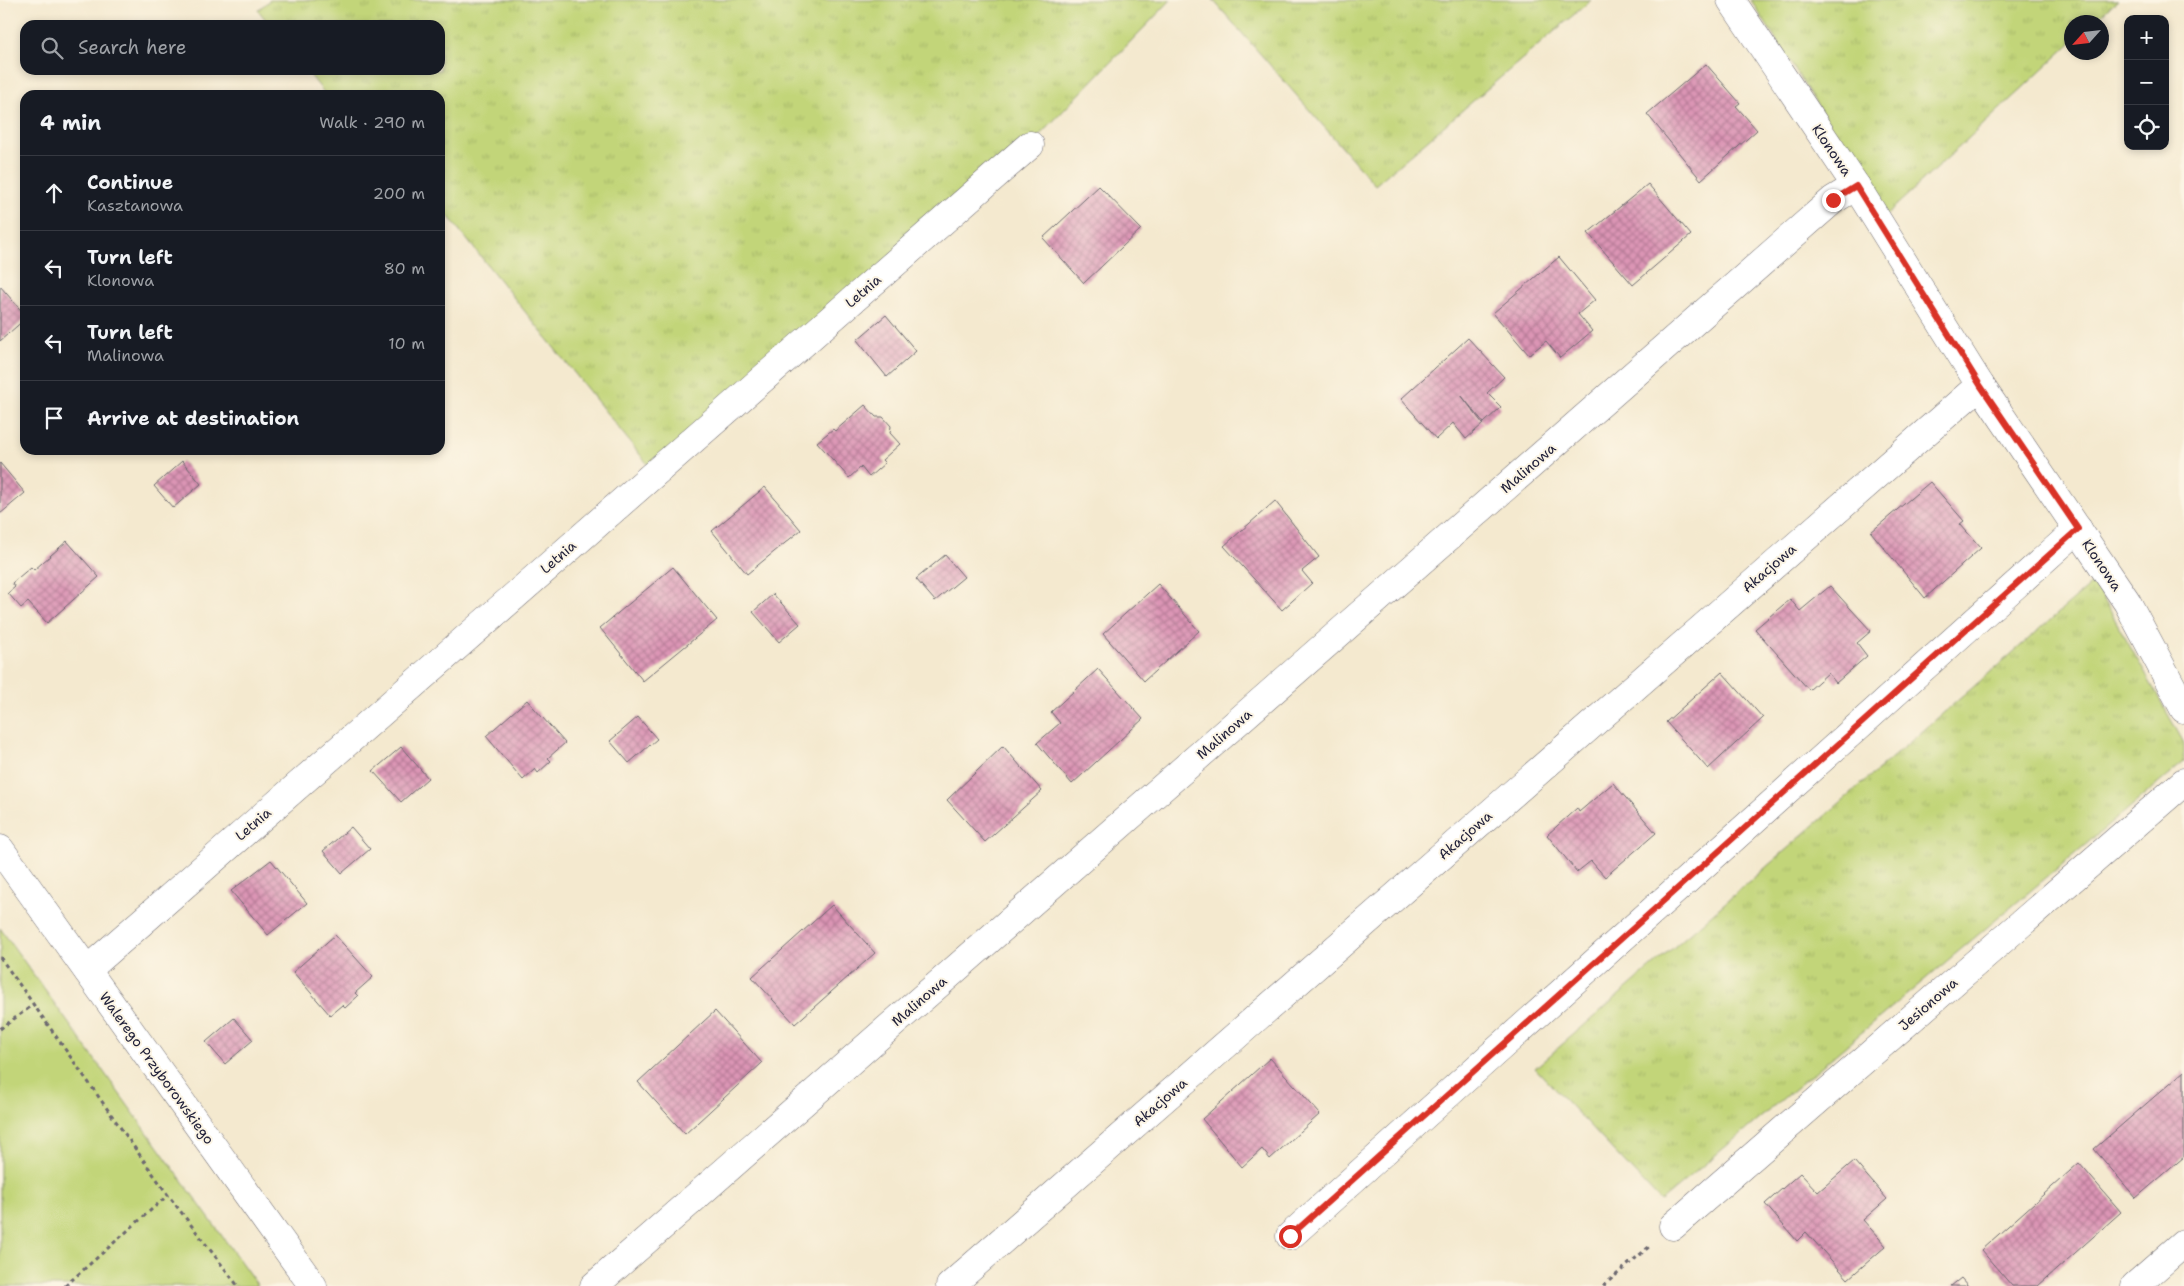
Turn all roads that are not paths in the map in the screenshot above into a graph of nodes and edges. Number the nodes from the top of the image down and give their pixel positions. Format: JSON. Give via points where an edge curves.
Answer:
{"nodes":[{"id":1,"x":1731,"y":0,"type":"edge"},
{"id":2,"x":1030,"y":145,"type":"dead end"},
{"id":3,"x":1856,"y":186,"type":"junction"},
{"id":4,"x":1980,"y":385,"type":"junction"},
{"id":5,"x":2078,"y":529,"type":"junction"},
{"id":6,"x":2184,"y":708,"type":"edge"},
{"id":7,"x":2184,"y":782,"type":"edge"},
{"id":8,"x":0,"y":849,"type":"edge"},
{"id":9,"x":87,"y":970,"type":"junction"},
{"id":10,"x":1673,"y":1226,"type":"road end"},
{"id":11,"x":1290,"y":1236,"type":"dead end"},
{"id":12,"x":2184,"y":1243,"type":"edge"},
{"id":13,"x":313,"y":1286,"type":"edge"},
{"id":14,"x":594,"y":1286,"type":"edge"},
{"id":15,"x":950,"y":1286,"type":"edge"},
{"id":16,"x":2136,"y":1286,"type":"edge"}],
"edges":[{"from":1,"to":3,"type":"street","name":"Klonowa"},
{"from":2,"to":9,"type":"street","name":"Letnia"},
{"from":3,"to":4,"type":"street","name":"Klonowa"},
{"from":3,"to":14,"type":"street","name":"Malinowa","via":[[1833,200]]},
{"from":4,"to":5,"type":"street","name":"Klonowa"},
{"from":4,"to":15,"type":"street","name":"Akacjowa"},
{"from":5,"to":6,"type":"street","name":"Klonowa","via":[[2127,602]]},
{"from":5,"to":11,"type":"street"},
{"from":7,"to":10,"type":"street","name":"Jesionowa"},
{"from":8,"to":9,"type":"street","name":"Walerego Przyborowskiego"},
{"from":9,"to":13,"type":"street","name":"Walerego Przyborowskiego"},
{"from":12,"to":16,"type":"street"}]}
